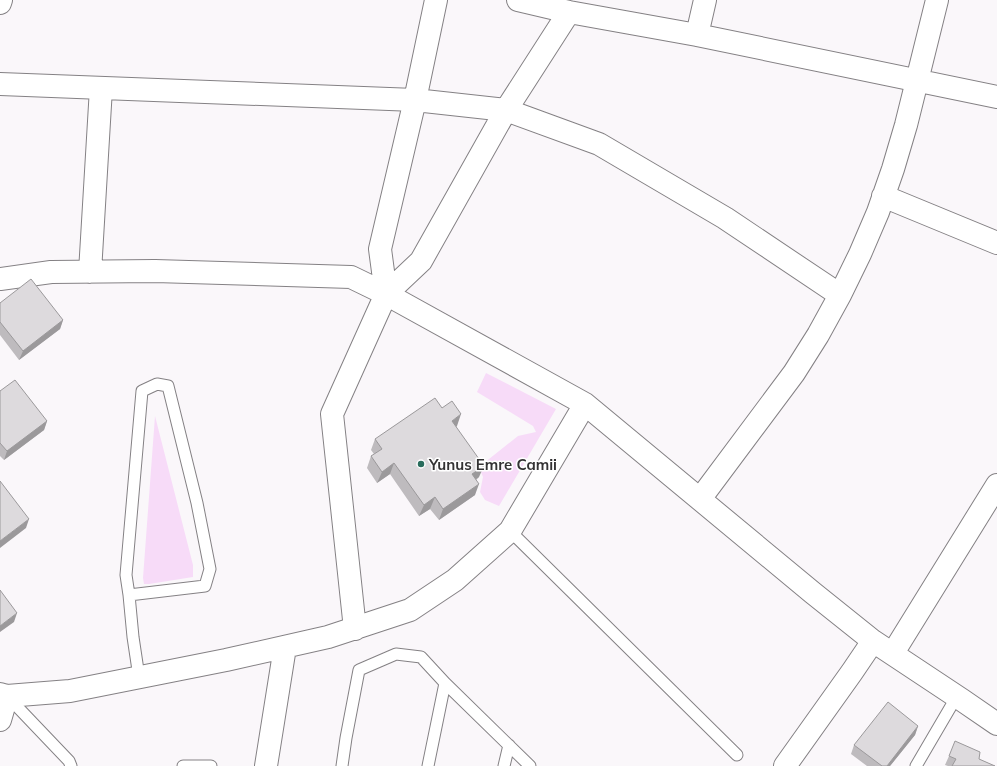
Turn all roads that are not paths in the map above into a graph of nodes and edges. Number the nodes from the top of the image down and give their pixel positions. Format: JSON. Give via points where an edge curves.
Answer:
{"nodes":[{"id":1,"x":436,"y":0,"type":"edge"},
{"id":2,"x":518,"y":0,"type":"edge"},
{"id":3,"x":705,"y":0,"type":"edge"},
{"id":4,"x":937,"y":0,"type":"edge"},
{"id":5,"x":569,"y":12,"type":"junction"},
{"id":6,"x":697,"y":35,"type":"junction"},
{"id":7,"x":917,"y":80,"type":"junction"},
{"id":8,"x":0,"y":84,"type":"edge"},
{"id":9,"x":101,"y":88,"type":"junction"},
{"id":10,"x":997,"y":97,"type":"edge"},
{"id":11,"x":415,"y":100,"type":"junction"},
{"id":12,"x":506,"y":110,"type":"junction"},
{"id":13,"x":884,"y":196,"type":"junction"},
{"id":14,"x":997,"y":243,"type":"edge"},
{"id":15,"x":90,"y":272,"type":"junction"},
{"id":16,"x":0,"y":279,"type":"edge"},
{"id":17,"x":386,"y":294,"type":"junction"},
{"id":18,"x":840,"y":295,"type":"junction"},
{"id":19,"x":585,"y":404,"type":"junction"},
{"id":20,"x":997,"y":485,"type":"edge"},
{"id":21,"x":700,"y":499,"type":"junction"},
{"id":22,"x":510,"y":531,"type":"junction"},
{"id":23,"x":129,"y":595,"type":"junction"},
{"id":24,"x":355,"y":629,"type":"junction"},
{"id":25,"x":873,"y":640,"type":"junction"},
{"id":26,"x":285,"y":646,"type":"junction"},
{"id":27,"x":892,"y":653,"type":"junction"},
{"id":28,"x":139,"y":678,"type":"junction"},
{"id":29,"x":445,"y":683,"type":"junction"},
{"id":30,"x":3,"y":695,"type":"edge"},
{"id":31,"x":957,"y":696,"type":"junction"},
{"id":32,"x":0,"y":720,"type":"edge"},
{"id":33,"x":997,"y":724,"type":"edge"},
{"id":34,"x":509,"y":745,"type":"junction"},
{"id":35,"x":737,"y":755,"type":"dead end"},
{"id":36,"x":71,"y":766,"type":"edge"},
{"id":37,"x":183,"y":766,"type":"edge"},
{"id":38,"x":211,"y":766,"type":"edge"},
{"id":39,"x":266,"y":766,"type":"edge"},
{"id":40,"x":342,"y":766,"type":"edge"},
{"id":41,"x":428,"y":766,"type":"edge"},
{"id":42,"x":504,"y":766,"type":"edge"},
{"id":43,"x":530,"y":766,"type":"edge"},
{"id":44,"x":785,"y":766,"type":"edge"},
{"id":45,"x":916,"y":766,"type":"edge"}],
"edges":[{"from":1,"to":11,"type":"street"},
{"from":2,"to":5,"type":"street"},
{"from":3,"to":6,"type":"street"},
{"from":4,"to":7,"type":"street"},
{"from":5,"to":6,"type":"street"},
{"from":5,"to":12,"type":"street"},
{"from":6,"to":7,"type":"street"},
{"from":7,"to":10,"type":"street"},
{"from":7,"to":13,"type":"street"},
{"from":8,"to":9,"type":"street"},
{"from":9,"to":11,"type":"street"},
{"from":9,"to":15,"type":"street"},
{"from":11,"to":12,"type":"street"},
{"from":11,"to":17,"type":"street","via":[[380,249]]},
{"from":12,"to":17,"type":"street","via":[[421,261]]},
{"from":12,"to":18,"type":"street","via":[[598,144],[725,218]]},
{"from":13,"to":14,"type":"street"},
{"from":13,"to":18,"type":"street"},
{"from":15,"to":16,"type":"street","via":[[51,272]]},
{"from":15,"to":17,"type":"street","via":[[155,270],[351,277]]},
{"from":17,"to":19,"type":"street"},
{"from":17,"to":24,"type":"street","via":[[332,414]]},
{"from":18,"to":21,"type":"street","via":[[794,373]]},
{"from":19,"to":21,"type":"street"},
{"from":19,"to":22,"type":"street"},
{"from":20,"to":27,"type":"street"},
{"from":21,"to":25,"type":"street"},
{"from":22,"to":24,"type":"street","via":[[455,580],[410,610]]},
{"from":22,"to":35,"type":"lane"},
{"from":23,"to":23,"type":"lane","via":[[126,575],[142,391],[157,384],[168,386],[197,503],[210,569],[205,586]]},
{"from":23,"to":28,"type":"lane"},
{"from":24,"to":26,"type":"street","via":[[328,638]]},
{"from":25,"to":27,"type":"street"},
{"from":25,"to":44,"type":"street"},
{"from":26,"to":28,"type":"street"},
{"from":26,"to":39,"type":"street"},
{"from":27,"to":31,"type":"street"},
{"from":28,"to":30,"type":"street","via":[[70,691]]},
{"from":29,"to":34,"type":"lane"},
{"from":29,"to":40,"type":"lane","via":[[421,657],[396,654],[360,670]]},
{"from":29,"to":41,"type":"lane"},
{"from":30,"to":32,"type":"street"},
{"from":30,"to":36,"type":"lane","via":[[69,761]]},
{"from":31,"to":33,"type":"street"},
{"from":31,"to":45,"type":"lane"},
{"from":34,"to":42,"type":"lane"},
{"from":34,"to":43,"type":"lane"},
{"from":37,"to":38,"type":"lane"}]}
